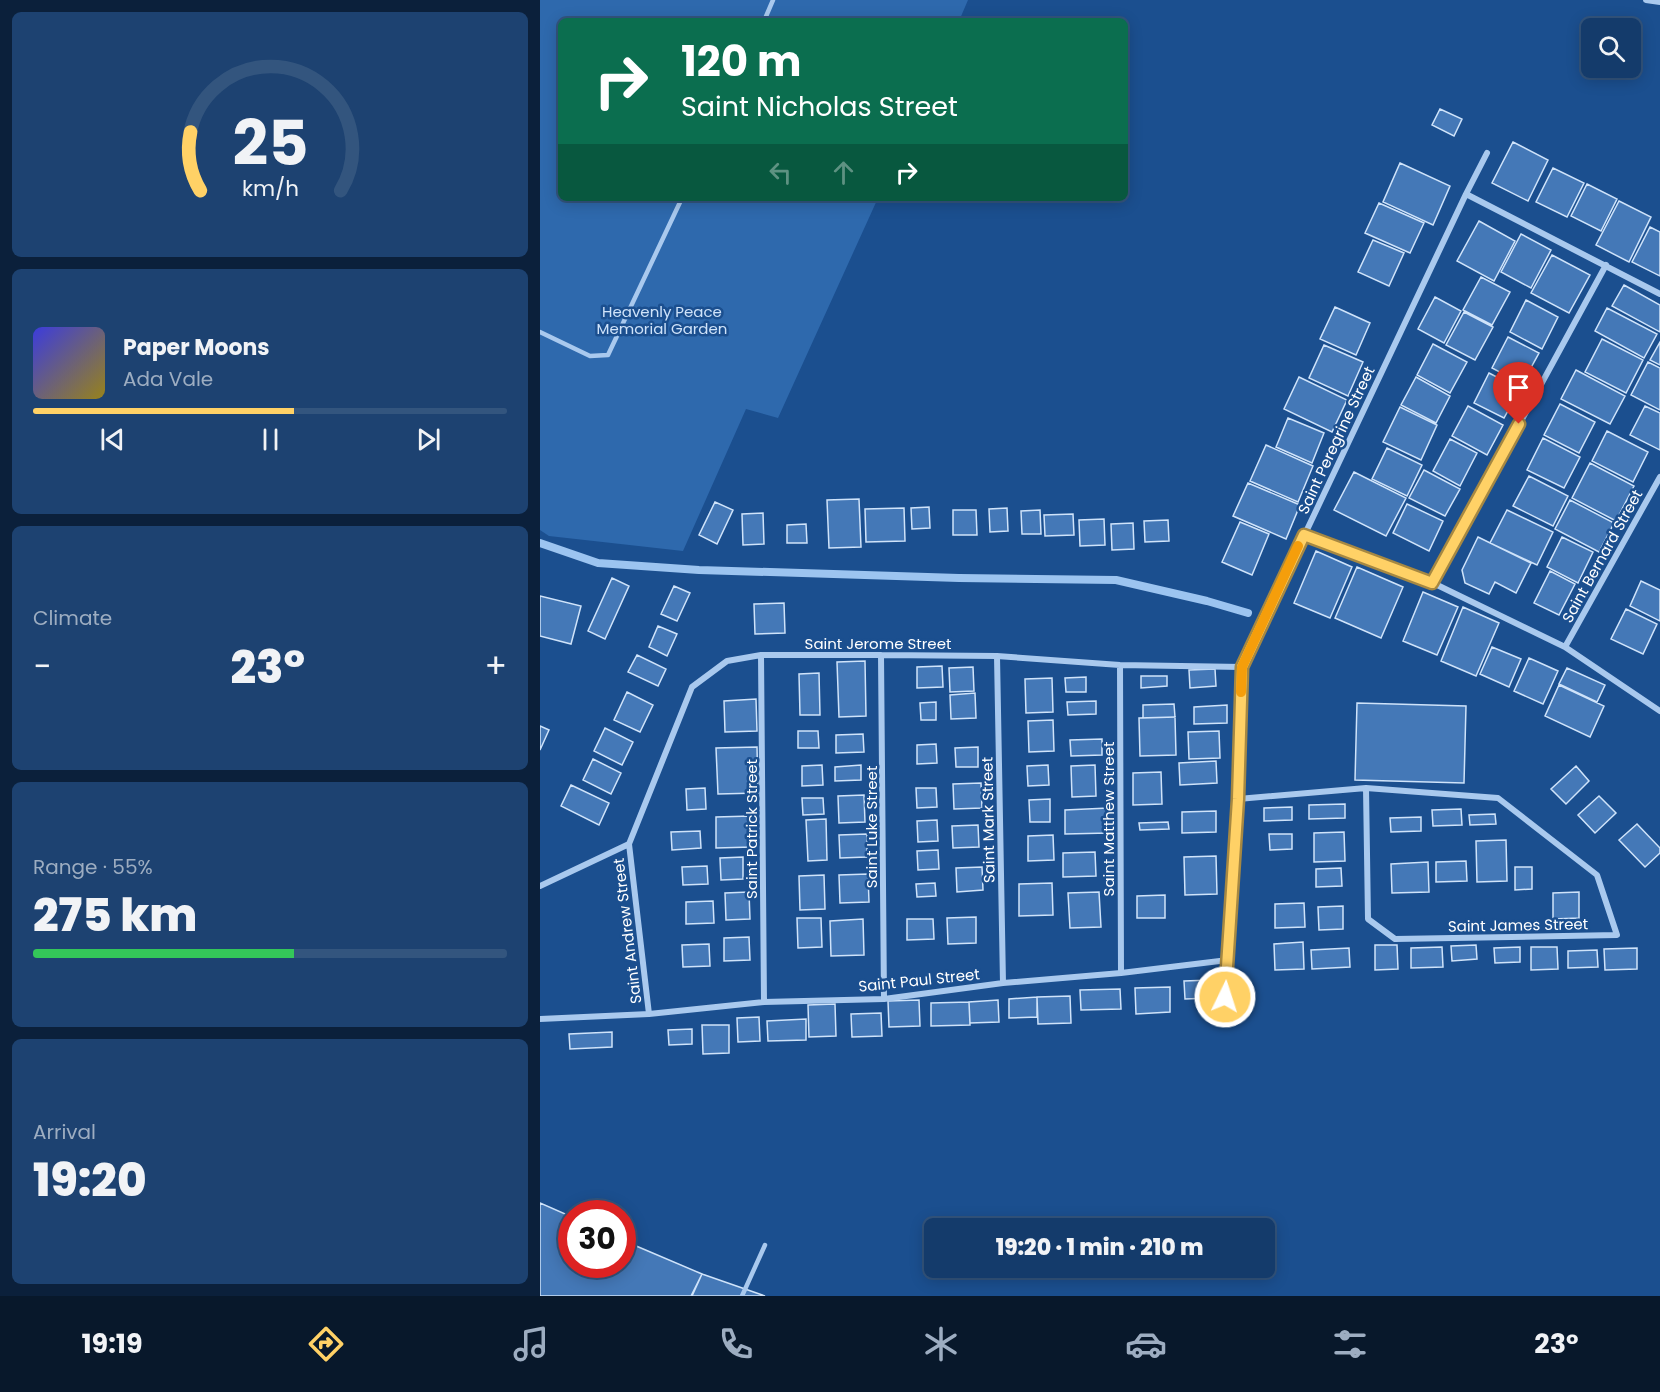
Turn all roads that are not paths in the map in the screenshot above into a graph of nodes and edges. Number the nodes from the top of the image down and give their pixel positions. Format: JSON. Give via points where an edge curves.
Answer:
{"nodes":[{"id":1,"x":773,"y":0,"type":"edge"},
{"id":2,"x":1646,"y":0,"type":"edge"},
{"id":3,"x":1660,"y":2,"type":"edge"},
{"id":4,"x":765,"y":18,"type":"edge"},
{"id":5,"x":1487,"y":153,"type":"dead end"},
{"id":6,"x":1466,"y":194,"type":"junction"},
{"id":7,"x":681,"y":201,"type":"edge"},
{"id":8,"x":1606,"y":265,"type":"junction"},
{"id":9,"x":1660,"y":294,"type":"edge"},
{"id":10,"x":540,"y":332,"type":"edge"},
{"id":11,"x":1660,"y":477,"type":"edge"},
{"id":12,"x":1304,"y":535,"type":"junction"},
{"id":13,"x":1432,"y":583,"type":"junction"},
{"id":14,"x":1565,"y":647,"type":"junction"},
{"id":15,"x":761,"y":655,"type":"junction"},
{"id":16,"x":881,"y":655,"type":"junction"},
{"id":17,"x":997,"y":657,"type":"junction"},
{"id":18,"x":1120,"y":665,"type":"junction"},
{"id":19,"x":1242,"y":667,"type":"junction"},
{"id":20,"x":1660,"y":711,"type":"edge"},
{"id":21,"x":1366,"y":788,"type":"junction"},
{"id":22,"x":1238,"y":799,"type":"junction"},
{"id":23,"x":629,"y":844,"type":"junction"},
{"id":24,"x":540,"y":886,"type":"edge"},
{"id":25,"x":1228,"y":960,"type":"junction"},
{"id":26,"x":1121,"y":973,"type":"junction"},
{"id":27,"x":1003,"y":983,"type":"junction"},
{"id":28,"x":1225,"y":997,"type":"dead end"},
{"id":29,"x":884,"y":999,"type":"junction"},
{"id":30,"x":764,"y":1002,"type":"junction"},
{"id":31,"x":649,"y":1014,"type":"junction"},
{"id":32,"x":540,"y":1019,"type":"edge"},
{"id":33,"x":765,"y":1245,"type":"dead end"},
{"id":34,"x":742,"y":1296,"type":"edge"}],
"edges":[{"from":1,"to":4,"type":"lane"},
{"from":2,"to":3,"type":"street"},
{"from":5,"to":6,"type":"street","name":"Saint Peregrine Street"},
{"from":6,"to":8,"type":"street"},
{"from":6,"to":12,"type":"street","name":"Saint Peregrine Street"},
{"from":7,"to":10,"type":"lane","via":[[608,355],[590,356]]},
{"from":8,"to":9,"type":"street"},
{"from":8,"to":13,"type":"street"},
{"from":11,"to":14,"type":"street","name":"Saint Bernard Street"},
{"from":12,"to":13,"type":"street"},
{"from":12,"to":19,"type":"street","name":"Saint Peregrine Street"},
{"from":13,"to":14,"type":"street"},
{"from":14,"to":20,"type":"street"},
{"from":15,"to":16,"type":"street","name":"Saint Jerome Street"},
{"from":15,"to":23,"type":"street","name":"Saint Jerome Street","via":[[727,661],[692,687]]},
{"from":15,"to":30,"type":"street","name":"Saint Patrick Street"},
{"from":16,"to":17,"type":"street","name":"Saint Jerome Street"},
{"from":16,"to":29,"type":"street","name":"Saint Luke Street"},
{"from":17,"to":18,"type":"street","name":"Saint Jerome Street"},
{"from":17,"to":27,"type":"street","name":"Saint Mark Street"},
{"from":18,"to":19,"type":"street","name":"Saint Jerome Street"},
{"from":18,"to":26,"type":"street","name":"Saint Matthew Street"},
{"from":19,"to":22,"type":"street","name":"Saint Peregrine Street"},
{"from":21,"to":21,"type":"street","name":"Saint James Street","via":[[1368,919],[1395,939],[1617,935],[1597,875],[1498,798]]},
{"from":21,"to":22,"type":"street"},
{"from":22,"to":25,"type":"street","name":"Saint Peregrine Street"},
{"from":23,"to":24,"type":"street"},
{"from":23,"to":31,"type":"street","name":"Saint Andrew Street"},
{"from":25,"to":26,"type":"street","name":"Saint Paul Street"},
{"from":25,"to":28,"type":"street","name":"Saint Peregrine Street"},
{"from":26,"to":27,"type":"street","name":"Saint Paul Street"},
{"from":27,"to":29,"type":"street","name":"Saint Paul Street"},
{"from":29,"to":30,"type":"street","name":"Saint Paul Street"},
{"from":30,"to":31,"type":"street","name":"Saint Paul Street"},
{"from":31,"to":32,"type":"street","name":"Saint Paul Street"},
{"from":33,"to":34,"type":"lane"}]}
